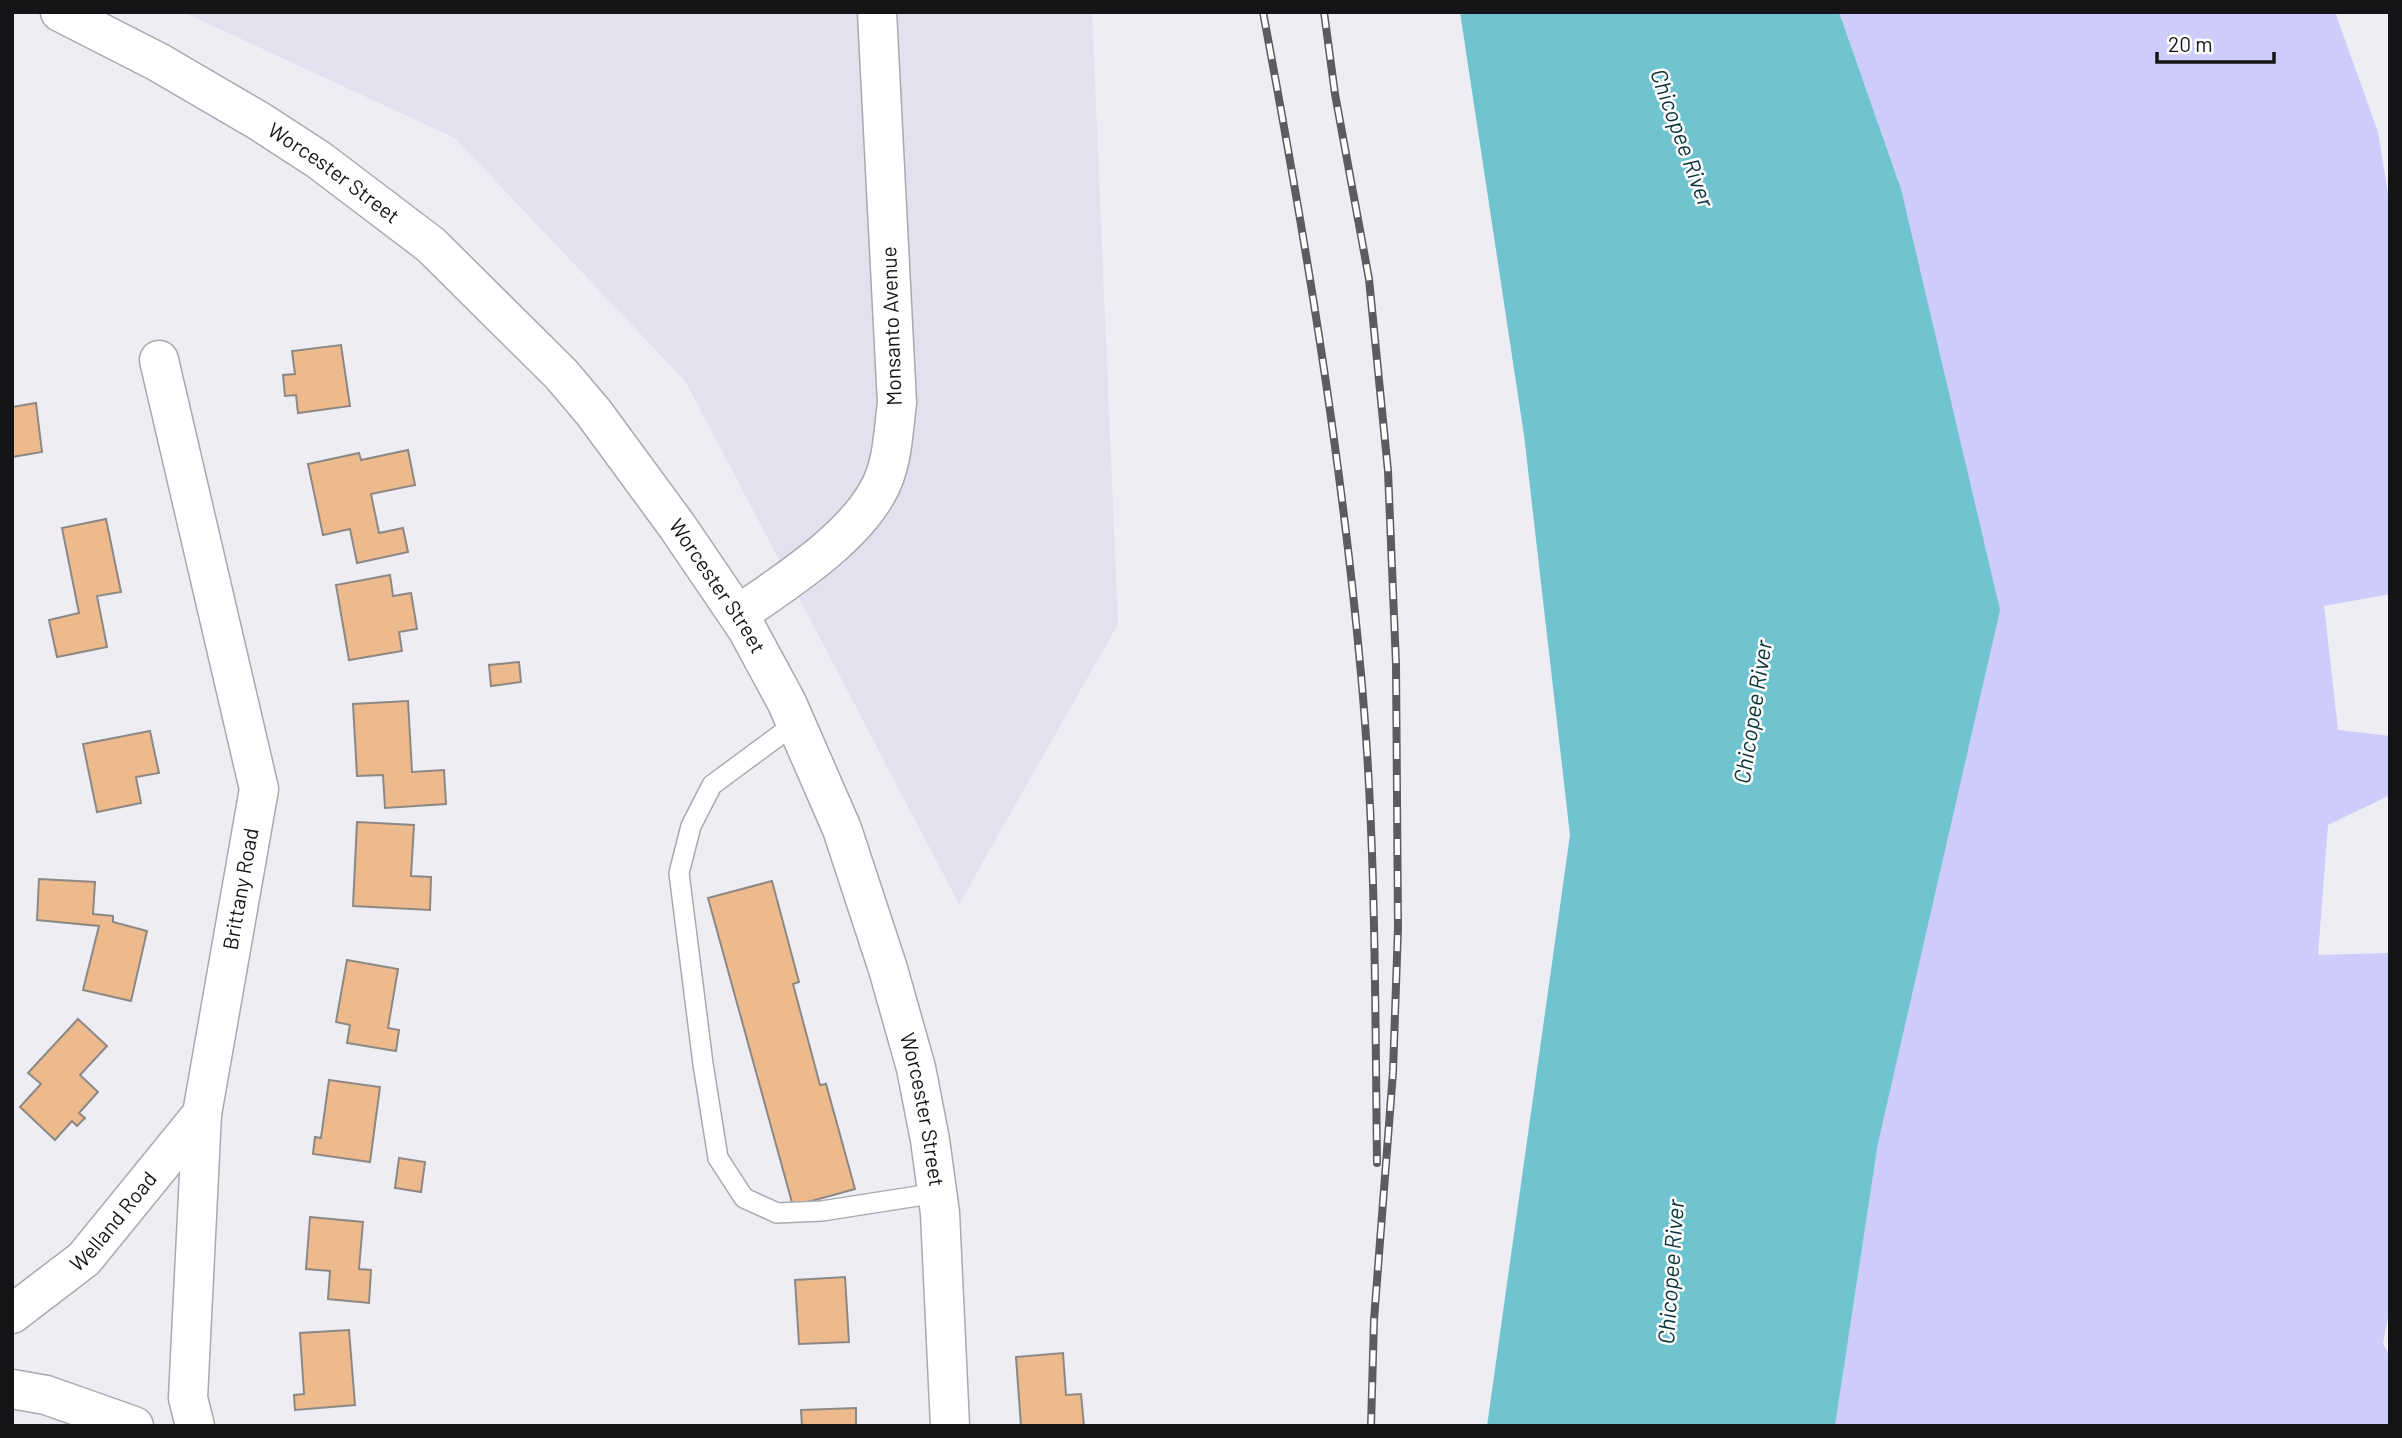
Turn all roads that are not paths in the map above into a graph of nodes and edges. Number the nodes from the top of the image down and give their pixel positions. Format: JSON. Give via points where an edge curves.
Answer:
{"nodes":[{"id":1,"x":60,"y":12,"type":"edge"},
{"id":2,"x":877,"y":12,"type":"edge"},
{"id":3,"x":159,"y":360,"type":"dead end"},
{"id":4,"x":738,"y":615,"type":"junction"},
{"id":5,"x":796,"y":723,"type":"junction"},
{"id":6,"x":202,"y":1114,"type":"junction"},
{"id":7,"x":937,"y":1193,"type":"junction"},
{"id":8,"x":12,"y":1314,"type":"edge"},
{"id":9,"x":12,"y":1389,"type":"edge"},
{"id":10,"x":134,"y":1426,"type":"edge"},
{"id":11,"x":195,"y":1426,"type":"edge"},
{"id":12,"x":950,"y":1426,"type":"edge"}],
"edges":[{"from":1,"to":4,"type":"street","name":"Worcester Street","via":[[260,121],[431,245],[586,403]]},
{"from":2,"to":4,"type":"street","name":"Monsanto Avenue","via":[[897,403],[889,463],[879,490],[847,529]]},
{"from":3,"to":6,"type":"street","name":"Brittany Road","via":[[259,789]]},
{"from":4,"to":5,"type":"street","name":"Worcester Street"},
{"from":5,"to":7,"type":"street","name":"Worcester Street","via":[[842,829],[893,987],[916,1068]]},
{"from":5,"to":7,"type":"lane","via":[[712,785],[691,826],[679,873],[719,1157],[744,1198],[777,1213],[848,1208]]},
{"from":6,"to":8,"type":"street","name":"Welland Road","via":[[84,1259]]},
{"from":6,"to":11,"type":"street","name":"Brittany Road","via":[[188,1398]]},
{"from":7,"to":12,"type":"street","name":"Worcester Street"},
{"from":9,"to":10,"type":"street","via":[[46,1395]]}]}
